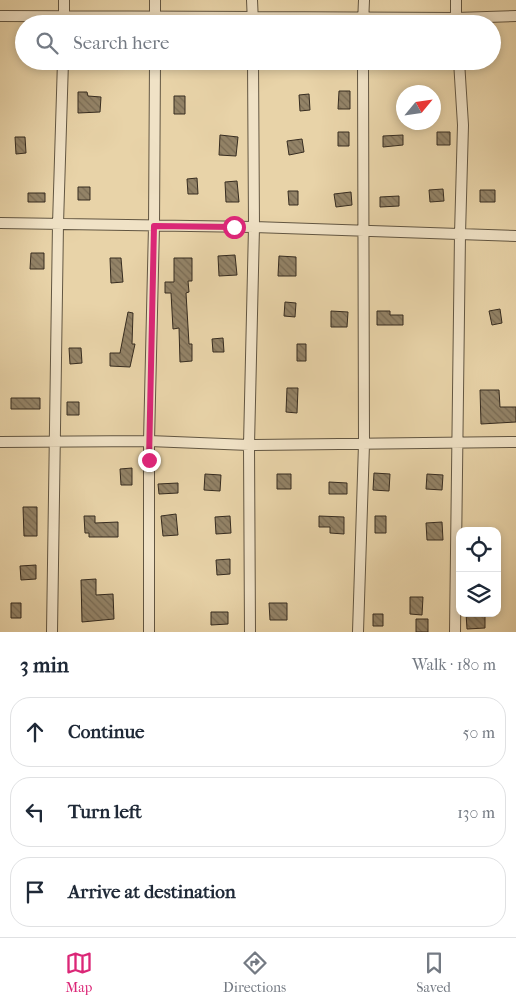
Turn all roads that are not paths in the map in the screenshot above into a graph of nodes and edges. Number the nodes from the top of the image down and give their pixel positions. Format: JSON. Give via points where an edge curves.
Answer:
{"nodes":[{"id":1,"x":64,"y":0,"type":"edge"},
{"id":2,"x":155,"y":0,"type":"edge"},
{"id":3,"x":252,"y":0,"type":"edge"},
{"id":4,"x":364,"y":0,"type":"edge"},
{"id":5,"x":456,"y":0,"type":"edge"},
{"id":6,"x":64,"y":15,"type":"edge"},
{"id":7,"x":155,"y":15,"type":"edge"},
{"id":8,"x":252,"y":15,"type":"edge"},
{"id":9,"x":363,"y":15,"type":"edge"},
{"id":10,"x":456,"y":15,"type":"edge"},
{"id":11,"x":0,"y":16,"type":"edge"},
{"id":12,"x":516,"y":16,"type":"edge"},
{"id":13,"x":15,"y":17,"type":"edge"},
{"id":14,"x":501,"y":17,"type":"edge"},
{"id":15,"x":63,"y":70,"type":"edge"},
{"id":16,"x":154,"y":70,"type":"edge"},
{"id":17,"x":253,"y":70,"type":"edge"},
{"id":18,"x":363,"y":70,"type":"edge"},
{"id":19,"x":460,"y":70,"type":"edge"},
{"id":20,"x":0,"y":223,"type":"edge"},
{"id":21,"x":58,"y":224,"type":"junction"},
{"id":22,"x":154,"y":226,"type":"junction"},
{"id":23,"x":254,"y":227,"type":"junction"},
{"id":24,"x":363,"y":231,"type":"junction"},
{"id":25,"x":460,"y":234,"type":"junction"},
{"id":26,"x":516,"y":236,"type":"edge"},
{"id":27,"x":54,"y":441,"type":"junction"},
{"id":28,"x":149,"y":441,"type":"junction"},
{"id":29,"x":0,"y":442,"type":"edge"},
{"id":30,"x":516,"y":442,"type":"edge"},
{"id":31,"x":457,"y":443,"type":"junction"},
{"id":32,"x":250,"y":444,"type":"junction"},
{"id":33,"x":364,"y":444,"type":"junction"},
{"id":34,"x":52,"y":632,"type":"edge"},
{"id":35,"x":149,"y":632,"type":"edge"},
{"id":36,"x":250,"y":632,"type":"edge"},
{"id":37,"x":358,"y":632,"type":"edge"},
{"id":38,"x":455,"y":632,"type":"edge"}],
"edges":[{"from":1,"to":6,"type":"street"},
{"from":2,"to":7,"type":"street"},
{"from":3,"to":8,"type":"street"},
{"from":4,"to":9,"type":"street"},
{"from":5,"to":10,"type":"street"},
{"from":11,"to":13,"type":"street"},
{"from":12,"to":14,"type":"street"},
{"from":15,"to":21,"type":"street"},
{"from":16,"to":22,"type":"street"},
{"from":17,"to":23,"type":"street"},
{"from":18,"to":24,"type":"street"},
{"from":19,"to":25,"type":"street","via":[[463,125]]},
{"from":20,"to":21,"type":"street"},
{"from":21,"to":22,"type":"street"},
{"from":21,"to":27,"type":"street"},
{"from":22,"to":23,"type":"street"},
{"from":22,"to":28,"type":"street"},
{"from":23,"to":24,"type":"street"},
{"from":23,"to":32,"type":"street"},
{"from":24,"to":25,"type":"street"},
{"from":24,"to":33,"type":"street"},
{"from":25,"to":26,"type":"street"},
{"from":25,"to":31,"type":"street"},
{"from":27,"to":28,"type":"street"},
{"from":27,"to":29,"type":"street"},
{"from":27,"to":34,"type":"street"},
{"from":28,"to":32,"type":"street"},
{"from":28,"to":35,"type":"street"},
{"from":30,"to":31,"type":"street"},
{"from":31,"to":33,"type":"street"},
{"from":31,"to":38,"type":"street"},
{"from":32,"to":33,"type":"street"},
{"from":32,"to":36,"type":"street"},
{"from":33,"to":37,"type":"street"}]}
